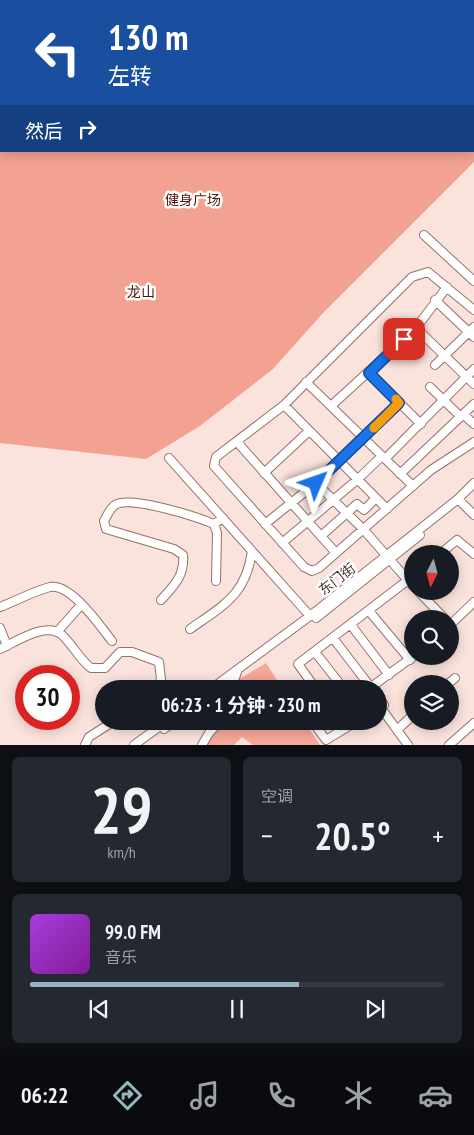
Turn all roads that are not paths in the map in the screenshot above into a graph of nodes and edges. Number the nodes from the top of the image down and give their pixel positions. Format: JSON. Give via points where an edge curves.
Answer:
{"nodes":[{"id":1,"x":424,"y":235,"type":"dead end"},
{"id":2,"x":474,"y":281,"type":"edge"},
{"id":3,"x":447,"y":286,"type":"junction"},
{"id":4,"x":435,"y":300,"type":"junction"},
{"id":5,"x":474,"y":310,"type":"edge"},
{"id":6,"x":416,"y":328,"type":"junction"},
{"id":7,"x":472,"y":332,"type":"edge"},
{"id":8,"x":444,"y":356,"type":"junction"},
{"id":9,"x":435,"y":365,"type":"dead end"},
{"id":10,"x":474,"y":369,"type":"edge"},
{"id":11,"x":369,"y":373,"type":"junction"},
{"id":12,"x":466,"y":377,"type":"junction"},
{"id":13,"x":306,"y":382,"type":"junction"},
{"id":14,"x":474,"y":384,"type":"edge"},
{"id":15,"x":430,"y":388,"type":"dead end"},
{"id":16,"x":444,"y":401,"type":"junction"},
{"id":17,"x":399,"y":403,"type":"junction"},
{"id":18,"x":474,"y":404,"type":"edge"},
{"id":19,"x":284,"y":405,"type":"junction"},
{"id":20,"x":330,"y":406,"type":"junction"},
{"id":21,"x":462,"y":416,"type":"junction"},
{"id":22,"x":421,"y":424,"type":"junction"},
{"id":23,"x":474,"y":424,"type":"edge"},
{"id":24,"x":309,"y":431,"type":"junction"},
{"id":25,"x":364,"y":438,"type":"junction"},
{"id":26,"x":237,"y":442,"type":"junction"},
{"id":27,"x":474,"y":442,"type":"edge"},
{"id":28,"x":170,"y":458,"type":"dead end"},
{"id":29,"x":384,"y":458,"type":"junction"},
{"id":30,"x":339,"y":461,"type":"junction"},
{"id":31,"x":264,"y":473,"type":"junction"},
{"id":32,"x":400,"y":474,"type":"junction"},
{"id":33,"x":358,"y":480,"type":"junction"},
{"id":34,"x":316,"y":483,"type":"junction"},
{"id":35,"x":413,"y":486,"type":"junction"},
{"id":36,"x":474,"y":486,"type":"edge"},
{"id":37,"x":376,"y":498,"type":"junction"},
{"id":38,"x":333,"y":499,"type":"junction"},
{"id":39,"x":460,"y":500,"type":"junction"},
{"id":40,"x":291,"y":502,"type":"junction"},
{"id":41,"x":387,"y":509,"type":"junction"},
{"id":42,"x":347,"y":513,"type":"junction"},
{"id":43,"x":474,"y":515,"type":"edge"},
{"id":44,"x":223,"y":518,"type":"junction"},
{"id":45,"x":307,"y":520,"type":"junction"},
{"id":46,"x":214,"y":524,"type":"junction"},
{"id":47,"x":265,"y":524,"type":"junction"},
{"id":48,"x":364,"y":530,"type":"junction"},
{"id":49,"x":320,"y":536,"type":"junction"},
{"id":50,"x":282,"y":543,"type":"junction"},
{"id":51,"x":451,"y":545,"type":"edge"},
{"id":52,"x":252,"y":551,"type":"junction"},
{"id":53,"x":336,"y":553,"type":"junction"},
{"id":54,"x":474,"y":554,"type":"edge"},
{"id":55,"x":389,"y":557,"type":"junction"},
{"id":56,"x":404,"y":573,"type":"edge"},
{"id":57,"x":216,"y":581,"type":"dead end"},
{"id":58,"x":404,"y":586,"type":"edge"},
{"id":59,"x":161,"y":600,"type":"dead end"},
{"id":60,"x":427,"y":600,"type":"edge"},
{"id":61,"x":474,"y":602,"type":"edge"},
{"id":62,"x":81,"y":605,"type":"junction"},
{"id":63,"x":0,"y":608,"type":"edge"},
{"id":64,"x":369,"y":610,"type":"junction"},
{"id":65,"x":436,"y":610,"type":"edge"},
{"id":66,"x":310,"y":616,"type":"junction"},
{"id":67,"x":459,"y":616,"type":"edge"},
{"id":68,"x":351,"y":625,"type":"junction"},
{"id":69,"x":0,"y":628,"type":"edge"},
{"id":70,"x":190,"y":629,"type":"dead end"},
{"id":71,"x":57,"y":632,"type":"junction"},
{"id":72,"x":333,"y":638,"type":"junction"},
{"id":73,"x":112,"y":640,"type":"dead end"},
{"id":74,"x":4,"y":648,"type":"edge"},
{"id":75,"x":404,"y":649,"type":"edge"},
{"id":76,"x":315,"y":652,"type":"junction"},
{"id":77,"x":404,"y":664,"type":"edge"},
{"id":78,"x":239,"y":669,"type":"junction"},
{"id":79,"x":389,"y":675,"type":"junction"},
{"id":80,"x":233,"y":678,"type":"junction"},
{"id":81,"x":161,"y":680,"type":"edge"},
{"id":82,"x":224,"y":680,"type":"edge"},
{"id":83,"x":230,"y":680,"type":"edge"},
{"id":84,"x":310,"y":680,"type":"edge"},
{"id":85,"x":337,"y":680,"type":"edge"},
{"id":86,"x":366,"y":680,"type":"edge"},
{"id":87,"x":382,"y":680,"type":"edge"},
{"id":88,"x":387,"y":717,"type":"edge"},
{"id":89,"x":404,"y":723,"type":"edge"},
{"id":90,"x":474,"y":723,"type":"edge"},
{"id":91,"x":100,"y":730,"type":"edge"},
{"id":92,"x":155,"y":730,"type":"edge"},
{"id":93,"x":163,"y":730,"type":"edge"},
{"id":94,"x":212,"y":730,"type":"edge"},
{"id":95,"x":319,"y":730,"type":"edge"},
{"id":96,"x":343,"y":730,"type":"edge"},
{"id":97,"x":397,"y":730,"type":"junction"},
{"id":98,"x":328,"y":743,"type":"edge"},
{"id":99,"x":85,"y":745,"type":"edge"},
{"id":100,"x":134,"y":745,"type":"edge"},
{"id":101,"x":142,"y":745,"type":"edge"},
{"id":102,"x":202,"y":745,"type":"edge"},
{"id":103,"x":408,"y":745,"type":"edge"},
{"id":104,"x":449,"y":745,"type":"edge"}],
"edges":[{"from":1,"to":2,"type":"street"},
{"from":3,"to":4,"type":"street"},
{"from":3,"to":5,"type":"street"},
{"from":3,"to":13,"type":"street","via":[[428,272],[412,277]]},
{"from":4,"to":6,"type":"street"},
{"from":4,"to":7,"type":"street"},
{"from":6,"to":8,"type":"street"},
{"from":6,"to":11,"type":"street"},
{"from":7,"to":8,"type":"street"},
{"from":8,"to":9,"type":"street"},
{"from":8,"to":12,"type":"street"},
{"from":10,"to":12,"type":"street"},
{"from":11,"to":17,"type":"street"},
{"from":11,"to":20,"type":"street"},
{"from":12,"to":14,"type":"street"},
{"from":12,"to":16,"type":"street"},
{"from":13,"to":19,"type":"street"},
{"from":13,"to":20,"type":"street"},
{"from":15,"to":16,"type":"street"},
{"from":16,"to":21,"type":"street"},
{"from":16,"to":22,"type":"street"},
{"from":17,"to":22,"type":"street"},
{"from":17,"to":25,"type":"street"},
{"from":18,"to":21,"type":"street"},
{"from":19,"to":24,"type":"street"},
{"from":19,"to":26,"type":"street"},
{"from":20,"to":25,"type":"street"},
{"from":21,"to":23,"type":"street"},
{"from":21,"to":32,"type":"street"},
{"from":22,"to":29,"type":"street"},
{"from":24,"to":30,"type":"street"},
{"from":24,"to":31,"type":"street"},
{"from":25,"to":29,"type":"street"},
{"from":25,"to":30,"type":"street"},
{"from":26,"to":31,"type":"street"},
{"from":26,"to":47,"type":"street","via":[[216,457],[214,466]]},
{"from":27,"to":35,"type":"street"},
{"from":28,"to":44,"type":"street"},
{"from":29,"to":32,"type":"street"},
{"from":29,"to":33,"type":"street"},
{"from":30,"to":33,"type":"street"},
{"from":30,"to":34,"type":"street"},
{"from":31,"to":40,"type":"street"},
{"from":32,"to":35,"type":"street"},
{"from":33,"to":37,"type":"street"},
{"from":33,"to":38,"type":"street"},
{"from":34,"to":38,"type":"street"},
{"from":34,"to":40,"type":"street"},
{"from":35,"to":41,"type":"street"},
{"from":36,"to":39,"type":"street","name":"东门街"},
{"from":37,"to":41,"type":"street"},
{"from":37,"to":42,"type":"street","via":[[364,510],[357,504]]},
{"from":38,"to":42,"type":"street"},
{"from":38,"to":45,"type":"street"},
{"from":39,"to":43,"type":"street"},
{"from":39,"to":55,"type":"street","name":"东门街"},
{"from":40,"to":45,"type":"street"},
{"from":40,"to":47,"type":"street"},
{"from":41,"to":48,"type":"street"},
{"from":42,"to":48,"type":"street"},
{"from":42,"to":49,"type":"street"},
{"from":44,"to":46,"type":"street"},
{"from":44,"to":52,"type":"street"},
{"from":45,"to":49,"type":"street"},
{"from":45,"to":50,"type":"street"},
{"from":46,"to":57,"type":"street"},
{"from":46,"to":59,"type":"street","via":[[184,514],[125,502],[114,505],[107,514],[104,521],[106,529],[174,549],[183,555],[181,576]]},
{"from":47,"to":50,"type":"street"},
{"from":48,"to":53,"type":"street"},
{"from":48,"to":55,"type":"street"},
{"from":49,"to":53,"type":"street"},
{"from":50,"to":53,"type":"street","via":[[307,570],[316,570]]},
{"from":51,"to":54,"type":"street","via":[[457,540]]},
{"from":52,"to":66,"type":"street"},
{"from":52,"to":70,"type":"street","via":[[244,584],[234,596]]},
{"from":55,"to":56,"type":"street"},
{"from":55,"to":66,"type":"street","name":"东门街"},
{"from":55,"to":80,"type":"street","name":"东门街"},
{"from":58,"to":64,"type":"street"},
{"from":60,"to":65,"type":"street"},
{"from":61,"to":67,"type":"street"},
{"from":62,"to":63,"type":"street","via":[[63,589],[51,587]]},
{"from":62,"to":71,"type":"street"},
{"from":62,"to":73,"type":"street"},
{"from":64,"to":68,"type":"street"},
{"from":64,"to":75,"type":"street"},
{"from":66,"to":78,"type":"street","name":"东门街"},
{"from":68,"to":72,"type":"street"},
{"from":68,"to":79,"type":"street"},
{"from":69,"to":74,"type":"street"},
{"from":71,"to":74,"type":"street","via":[[44,630]]},
{"from":71,"to":81,"type":"street","via":[[91,668],[105,668],[120,652],[132,652],[158,662]]},
{"from":72,"to":76,"type":"street"},
{"from":72,"to":86,"type":"street"},
{"from":76,"to":84,"type":"street","via":[[298,664]]},
{"from":76,"to":85,"type":"street"},
{"from":77,"to":79,"type":"street"},
{"from":78,"to":80,"type":"street"},
{"from":78,"to":82,"type":"street","name":"东门街"},
{"from":79,"to":87,"type":"street"},
{"from":80,"to":83,"type":"street","name":"东门街"},
{"from":88,"to":97,"type":"street"},
{"from":89,"to":97,"type":"street"},
{"from":90,"to":104,"type":"street"},
{"from":91,"to":99,"type":"street","via":[[89,737]]},
{"from":92,"to":100,"type":"street"},
{"from":93,"to":101,"type":"street"},
{"from":94,"to":102,"type":"street"},
{"from":95,"to":98,"type":"street"},
{"from":96,"to":98,"type":"street"},
{"from":97,"to":103,"type":"street"}]}
